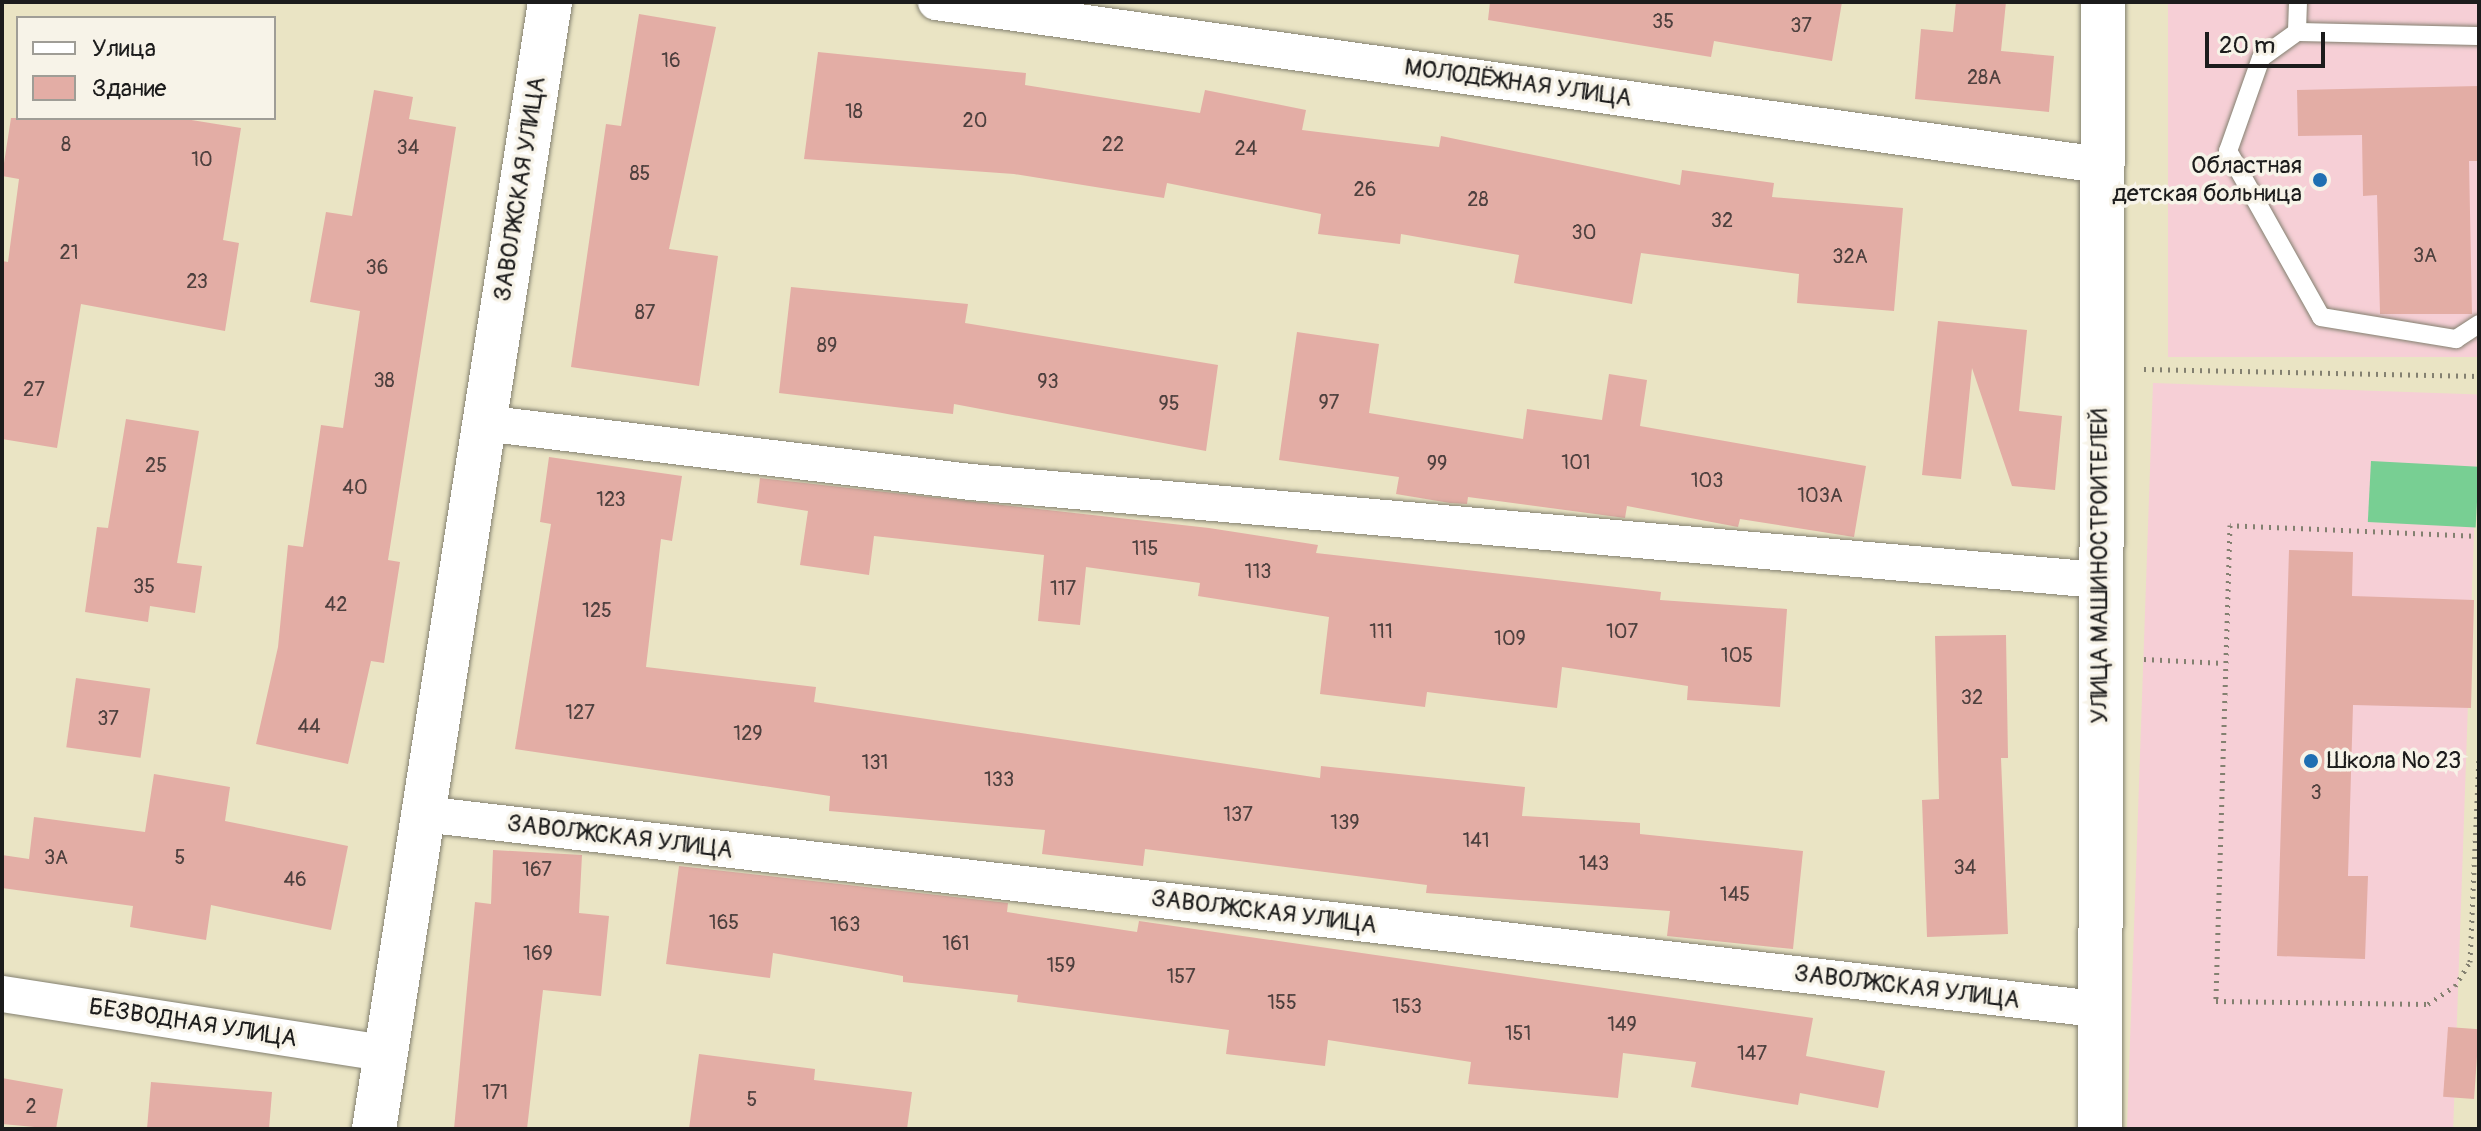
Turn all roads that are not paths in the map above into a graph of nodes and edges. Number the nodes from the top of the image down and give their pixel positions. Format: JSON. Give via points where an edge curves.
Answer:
{"nodes":[{"id":1,"x":550,"y":2,"type":"edge"},
{"id":2,"x":936,"y":2,"type":"edge"},
{"id":3,"x":2103,"y":2,"type":"edge"},
{"id":4,"x":2298,"y":2,"type":"edge"},
{"id":5,"x":2297,"y":32,"type":"junction"},
{"id":6,"x":2479,"y":36,"type":"edge"},
{"id":7,"x":2100,"y":165,"type":"junction"},
{"id":8,"x":2479,"y":324,"type":"edge"},
{"id":9,"x":483,"y":423,"type":"junction"},
{"id":10,"x":2098,"y":580,"type":"junction"},
{"id":11,"x":423,"y":814,"type":"junction"},
{"id":12,"x":2,"y":994,"type":"edge"},
{"id":13,"x":2104,"y":1010,"type":"junction"},
{"id":14,"x":385,"y":1053,"type":"junction"},
{"id":15,"x":374,"y":1129,"type":"edge"},
{"id":16,"x":2100,"y":1129,"type":"edge"}],
"edges":[{"from":1,"to":9,"type":"main road","name":"ЗАВОЛЖСКАЯ УЛИЦА"},
{"from":2,"to":7,"type":"street","name":"МОЛОДЁЖНАЯ УЛИЦА"},
{"from":3,"to":7,"type":"main road","name":"УЛИЦА МАШИНОСТРОИТЕЛЕЙ"},
{"from":4,"to":5,"type":"lane"},
{"from":5,"to":6,"type":"lane"},
{"from":5,"to":8,"type":"lane","via":[[2261,58],[2228,151],[2321,317],[2456,339]]},
{"from":7,"to":10,"type":"main road","name":"УЛИЦА МАШИНОСТРОИТЕЛЕЙ"},
{"from":9,"to":10,"type":"street","via":[[971,482]]},
{"from":9,"to":11,"type":"main road","name":"ЗАВОЛЖСКАЯ УЛИЦА"},
{"from":10,"to":13,"type":"main road","name":"УЛИЦА МАШИНОСТРОИТЕЛЕЙ"},
{"from":11,"to":13,"type":"street","name":"ЗАВОЛЖСКАЯ УЛИЦА"},
{"from":11,"to":14,"type":"main road","name":"ЗАВОЛЖСКАЯ УЛИЦА"},
{"from":12,"to":14,"type":"street","name":"БЕЗВОДНАЯ УЛИЦА"},
{"from":13,"to":16,"type":"main road","name":"УЛИЦА МАШИНОСТРОИТЕЛЕЙ"},
{"from":14,"to":15,"type":"main road","name":"ЗАВОЛЖСКАЯ УЛИЦА"}]}
